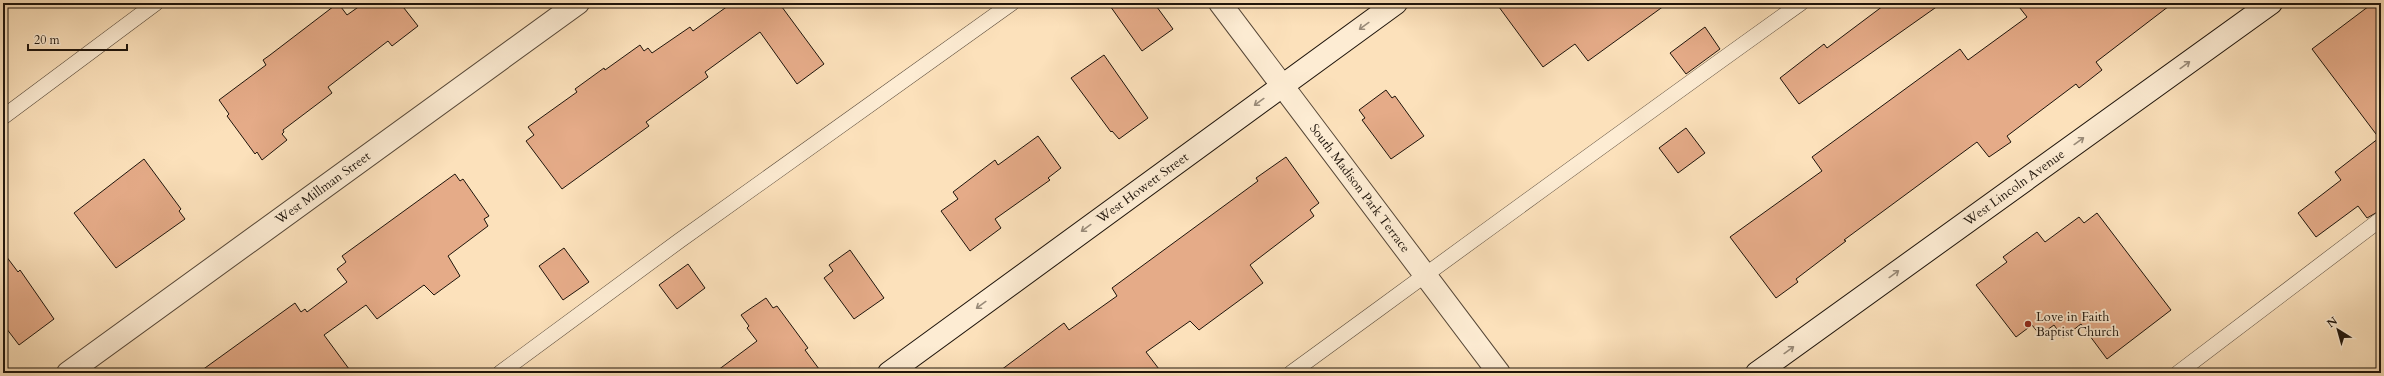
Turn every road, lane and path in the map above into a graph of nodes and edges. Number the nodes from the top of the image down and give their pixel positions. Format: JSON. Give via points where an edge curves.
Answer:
{"nodes":[{"id":1,"x":156,"y":3,"type":"edge"},
{"id":2,"x":578,"y":3,"type":"edge"},
{"id":3,"x":1012,"y":3,"type":"edge"},
{"id":4,"x":1220,"y":3,"type":"edge"},
{"id":5,"x":1396,"y":3,"type":"edge"},
{"id":6,"x":1801,"y":3,"type":"edge"},
{"id":7,"x":2271,"y":3,"type":"edge"},
{"id":8,"x":1282,"y":86,"type":"junction"},
{"id":9,"x":3,"y":117,"type":"edge"},
{"id":10,"x":2381,"y":219,"type":"edge"},
{"id":11,"x":1426,"y":275,"type":"junction"},
{"id":12,"x":68,"y":373,"type":"edge"},
{"id":13,"x":500,"y":373,"type":"edge"},
{"id":14,"x":889,"y":373,"type":"edge"},
{"id":15,"x":1291,"y":373,"type":"edge"},
{"id":16,"x":1499,"y":373,"type":"edge"},
{"id":17,"x":1757,"y":373,"type":"edge"},
{"id":18,"x":2178,"y":373,"type":"edge"}],
"edges":[{"from":1,"to":9,"type":"lane"},
{"from":2,"to":12,"type":"main road","name":"West Millman Street"},
{"from":3,"to":13,"type":"lane"},
{"from":4,"to":8,"type":"main road","name":"South Madison Park Terrace"},
{"from":5,"to":8,"type":"main road","name":"West Howett Street","one_way":true},
{"from":6,"to":11,"type":"lane"},
{"from":17,"to":7,"type":"main road","name":"West Lincoln Avenue","one_way":true},
{"from":8,"to":11,"type":"main road","name":"South Madison Park Terrace"},
{"from":8,"to":14,"type":"main road","name":"West Howett Street","one_way":true},
{"from":10,"to":18,"type":"lane"},
{"from":11,"to":15,"type":"lane"},
{"from":11,"to":16,"type":"main road","name":"South Madison Park Terrace"}]}
